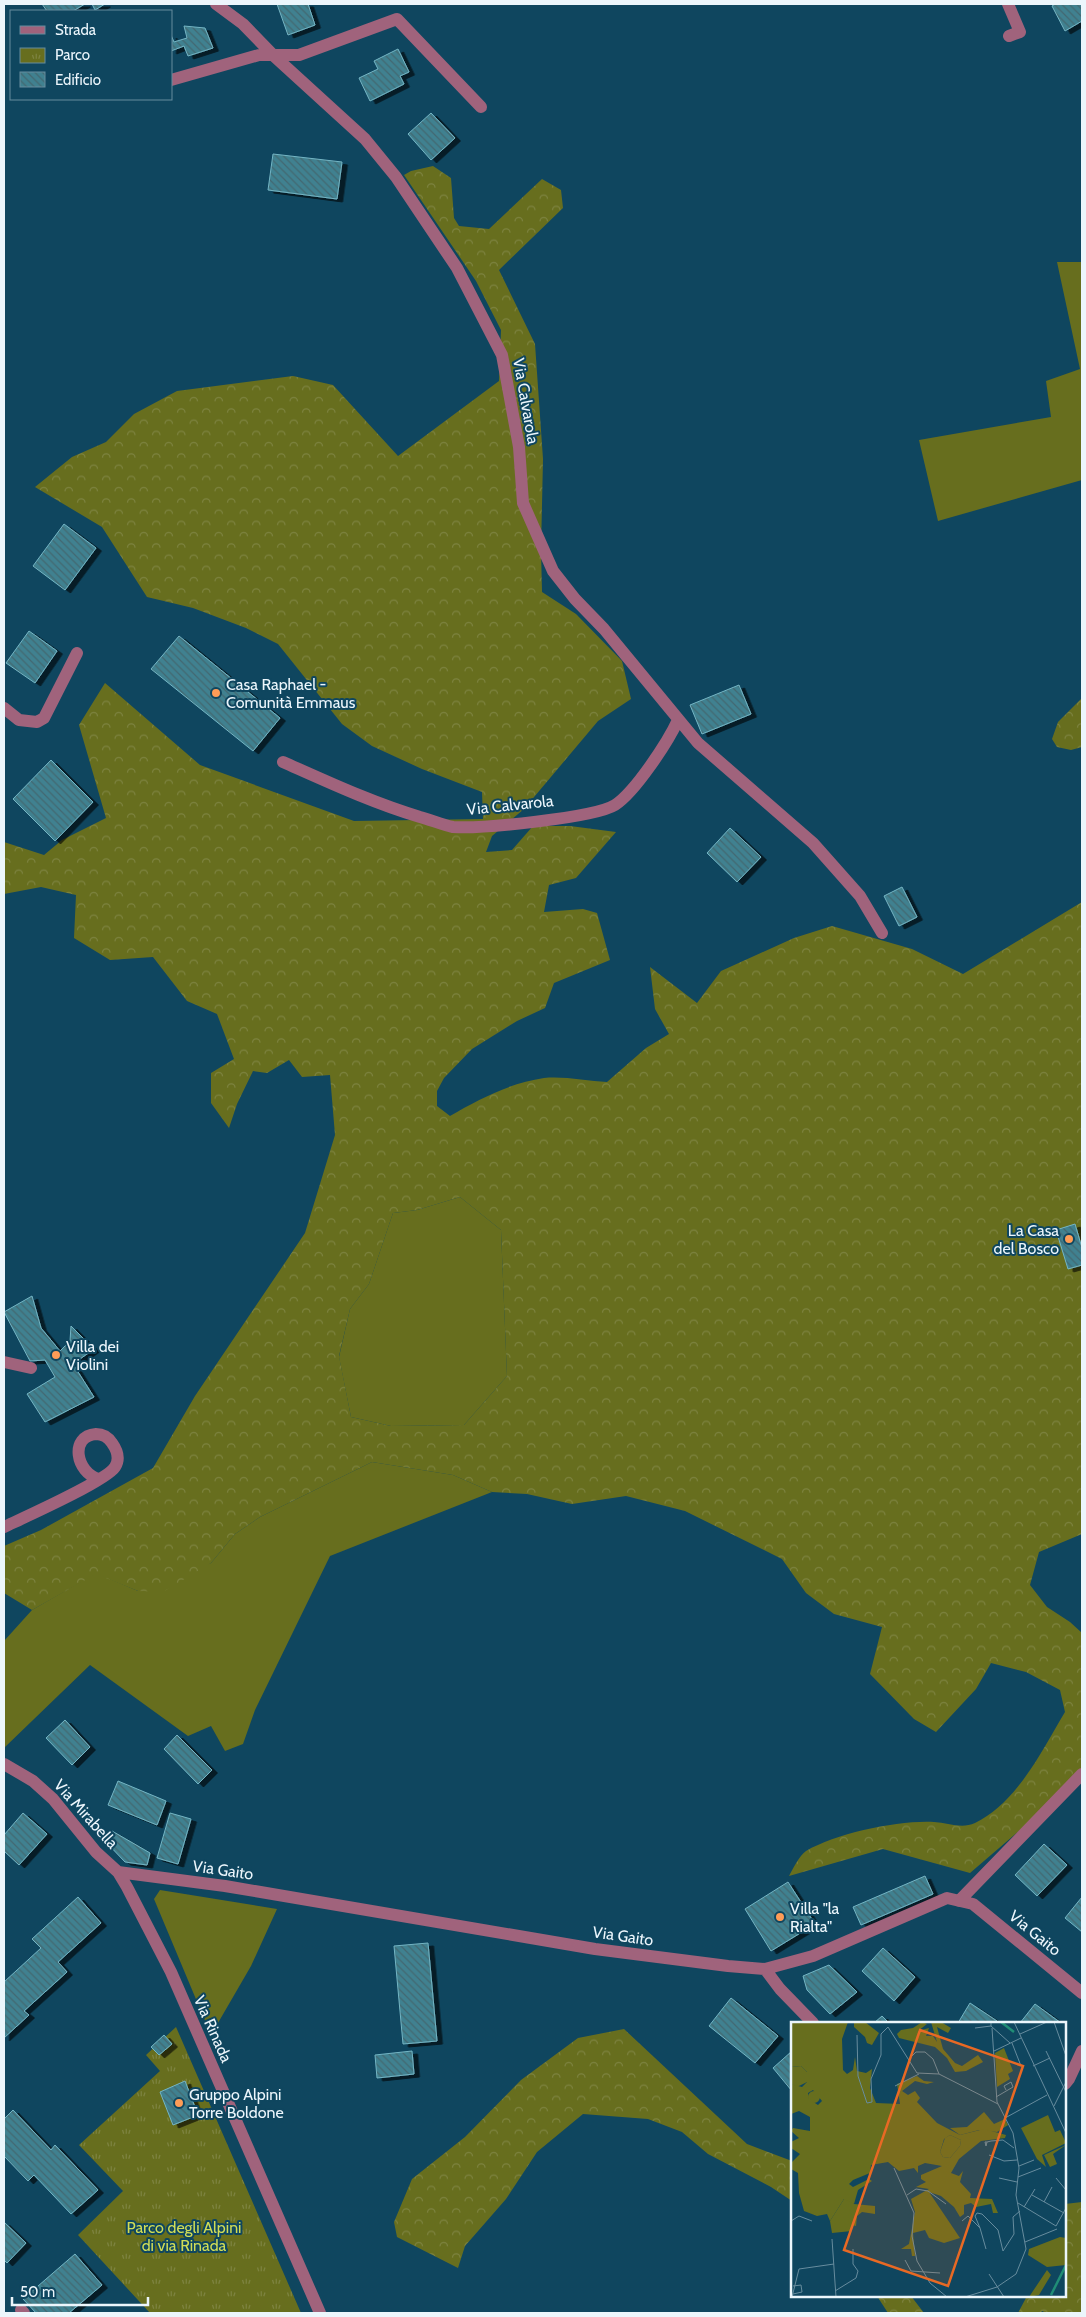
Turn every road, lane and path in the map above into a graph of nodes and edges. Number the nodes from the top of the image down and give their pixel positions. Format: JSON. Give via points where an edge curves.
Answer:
{"nodes":[{"id":1,"x":216,"y":4,"type":"edge"},
{"id":2,"x":1008,"y":4,"type":"edge"},
{"id":3,"x":1009,"y":36,"type":"dead end"},
{"id":4,"x":274,"y":56,"type":"junction"},
{"id":5,"x":172,"y":80,"type":"edge"},
{"id":6,"x":482,"y":107,"type":"dead end"},
{"id":7,"x":77,"y":653,"type":"dead end"},
{"id":8,"x":4,"y":708,"type":"edge"},
{"id":9,"x":678,"y":720,"type":"junction"},
{"id":10,"x":283,"y":762,"type":"dead end"},
{"id":11,"x":882,"y":933,"type":"dead end"},
{"id":12,"x":4,"y":1362,"type":"edge"},
{"id":13,"x":31,"y":1368,"type":"dead end"},
{"id":14,"x":100,"y":1479,"type":"dead end"},
{"id":15,"x":4,"y":1527,"type":"edge"},
{"id":16,"x":4,"y":1764,"type":"edge"},
{"id":17,"x":1082,"y":1774,"type":"edge"},
{"id":18,"x":118,"y":1872,"type":"junction"},
{"id":19,"x":959,"y":1901,"type":"junction"},
{"id":20,"x":765,"y":1968,"type":"junction"},
{"id":21,"x":1082,"y":1993,"type":"edge"},
{"id":22,"x":812,"y":2022,"type":"edge"},
{"id":23,"x":1082,"y":2051,"type":"edge"},
{"id":24,"x":1066,"y":2083,"type":"edge"},
{"id":25,"x":320,"y":2313,"type":"edge"}],
"edges":[{"from":1,"to":4,"type":"street","name":"Via Calvarola","via":[[243,24]]},
{"from":2,"to":3,"type":"street","via":[[1020,32]]},
{"from":4,"to":5,"type":"street","via":[[259,55]]},
{"from":4,"to":6,"type":"street","via":[[299,55],[397,19]]},
{"from":4,"to":9,"type":"street","name":"Via Calvarola","via":[[365,140],[396,176],[457,268],[502,355],[519,447],[523,504],[553,571]]},
{"from":7,"to":8,"type":"street","via":[[44,718],[38,722],[19,720]]},
{"from":9,"to":10,"type":"street","name":"Via Calvarola","via":[[656,757],[624,798],[614,805],[586,814],[496,826],[453,826],[417,816]]},
{"from":9,"to":11,"type":"street","name":"Via Calvarola","via":[[698,743],[813,843],[860,896]]},
{"from":12,"to":13,"type":"street"},
{"from":14,"to":15,"type":"street"},
{"from":16,"to":18,"type":"street","name":"Via Mirabella","via":[[33,1781],[53,1799],[96,1852]]},
{"from":17,"to":19,"type":"street"},
{"from":18,"to":20,"type":"street","name":"Via Gaito","via":[[225,1886],[594,1949]]},
{"from":18,"to":25,"type":"street","name":"Via Rinada","via":[[170,1972]]},
{"from":19,"to":20,"type":"street","name":"Via Gaito","via":[[947,1898],[813,1956]]},
{"from":19,"to":21,"type":"street","name":"Via Gaito","via":[[973,1904]]},
{"from":20,"to":22,"type":"street"},
{"from":23,"to":24,"type":"street"}]}
